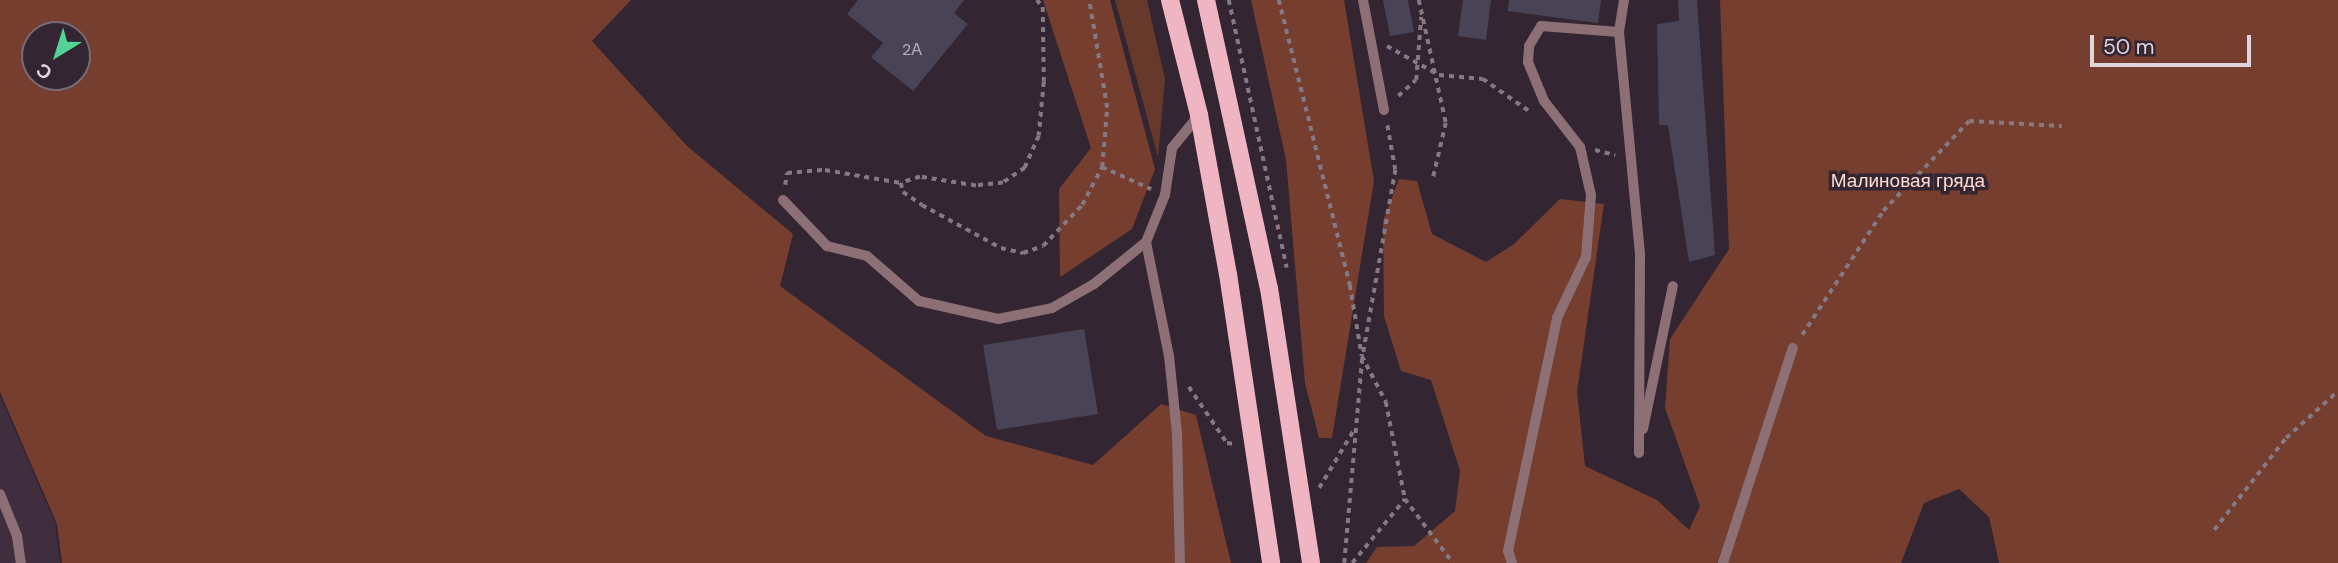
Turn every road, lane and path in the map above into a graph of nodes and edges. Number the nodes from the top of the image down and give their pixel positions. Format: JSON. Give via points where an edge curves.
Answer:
{"nodes":[{"id":1,"x":1037,"y":0,"type":"edge"},
{"id":2,"x":1089,"y":0,"type":"edge"},
{"id":3,"x":1170,"y":0,"type":"edge"},
{"id":4,"x":1206,"y":0,"type":"edge"},
{"id":5,"x":1279,"y":0,"type":"edge"},
{"id":6,"x":1363,"y":0,"type":"edge"},
{"id":7,"x":1419,"y":0,"type":"edge"},
{"id":8,"x":1624,"y":0,"type":"edge"},
{"id":9,"x":1421,"y":17,"type":"junction"},
{"id":10,"x":1368,"y":24,"type":"junction"},
{"id":11,"x":1619,"y":32,"type":"junction"},
{"id":12,"x":1417,"y":66,"type":"junction"},
{"id":13,"x":1439,"y":75,"type":"junction"},
{"id":14,"x":1384,"y":110,"type":"junction"},
{"id":15,"x":1199,"y":115,"type":"junction"},
{"id":16,"x":2062,"y":126,"type":"dead end"},
{"id":17,"x":1102,"y":167,"type":"junction"},
{"id":18,"x":1433,"y":179,"type":"dead end"},
{"id":19,"x":901,"y":183,"type":"junction"},
{"id":20,"x":1166,"y":195,"type":"junction"},
{"id":21,"x":783,"y":200,"type":"joint"},
{"id":22,"x":1146,"y":242,"type":"junction"},
{"id":23,"x":1673,"y":286,"type":"dead end"},
{"id":24,"x":1793,"y":348,"type":"joint"},
{"id":25,"x":1169,"y":356,"type":"junction"},
{"id":26,"x":1362,"y":356,"type":"junction"},
{"id":27,"x":2338,"y":391,"type":"edge"},
{"id":28,"x":1356,"y":427,"type":"junction"},
{"id":29,"x":1254,"y":446,"type":"junction"},
{"id":30,"x":1314,"y":495,"type":"dead end"},
{"id":31,"x":1405,"y":499,"type":"junction"},
{"id":32,"x":2,"y":502,"type":"edge"},
{"id":33,"x":2214,"y":530,"type":"dead end"},
{"id":34,"x":22,"y":563,"type":"edge"},
{"id":35,"x":1180,"y":563,"type":"edge"},
{"id":36,"x":1271,"y":563,"type":"edge"},
{"id":37,"x":1311,"y":563,"type":"edge"},
{"id":38,"x":1344,"y":563,"type":"edge"},
{"id":39,"x":1352,"y":563,"type":"edge"},
{"id":40,"x":1453,"y":563,"type":"edge"},
{"id":41,"x":1514,"y":563,"type":"edge"},
{"id":42,"x":1723,"y":563,"type":"edge"}],
"edges":[{"from":1,"to":19,"type":"path","via":[[1042,7],[1044,82],[1039,136],[1025,168],[1003,183],[976,186],[920,177]]},
{"from":2,"to":17,"type":"path","via":[[1107,108]]},
{"from":3,"to":15,"type":"main road"},
{"from":4,"to":37,"type":"main road","via":[[1269,288]]},
{"from":5,"to":26,"type":"path","via":[[1350,285]]},
{"from":6,"to":10,"type":"lane"},
{"from":7,"to":9,"type":"path"},
{"from":8,"to":11,"type":"lane"},
{"from":9,"to":12,"type":"path"},
{"from":9,"to":13,"type":"path"},
{"from":10,"to":12,"type":"path","via":[[1382,42]]},
{"from":10,"to":14,"type":"lane"},
{"from":11,"to":23,"type":"lane","via":[[1640,256],[1639,453]]},
{"from":11,"to":41,"type":"lane","via":[[1541,26],[1528,46],[1528,62],[1544,101],[1580,146],[1591,195],[1586,257],[1557,318],[1508,551]]},
{"from":12,"to":13,"type":"path"},
{"from":12,"to":14,"type":"path","via":[[1416,80]]},
{"from":13,"to":18,"type":"path","via":[[1446,123]]},
{"from":14,"to":26,"type":"path","via":[[1395,170]]},
{"from":15,"to":20,"type":"lane","via":[[1172,148]]},
{"from":15,"to":29,"type":"main road"},
{"from":16,"to":24,"type":"path","via":[[1969,121],[1883,211]]},
{"from":17,"to":19,"type":"path","via":[[1082,205],[1043,246],[1023,253],[1002,247],[922,205],[903,192]]},
{"from":17,"to":20,"type":"path"},
{"from":19,"to":21,"type":"path","via":[[825,170],[787,173]]},
{"from":20,"to":22,"type":"lane"},
{"from":21,"to":22,"type":"lane","via":[[827,246],[867,256],[919,301],[998,319],[1052,308],[1094,284]]},
{"from":22,"to":25,"type":"lane"},
{"from":24,"to":42,"type":"lane"},
{"from":25,"to":29,"type":"path","via":[[1227,443]]},
{"from":25,"to":35,"type":"lane","via":[[1177,433]]},
{"from":26,"to":28,"type":"path"},
{"from":26,"to":31,"type":"path","via":[[1386,402]]},
{"from":27,"to":33,"type":"path","via":[[2286,438]]},
{"from":28,"to":30,"type":"path"},
{"from":28,"to":38,"type":"path"},
{"from":29,"to":36,"type":"main road"},
{"from":31,"to":39,"type":"path"},
{"from":31,"to":40,"type":"path"},
{"from":32,"to":34,"type":"lane"}]}
